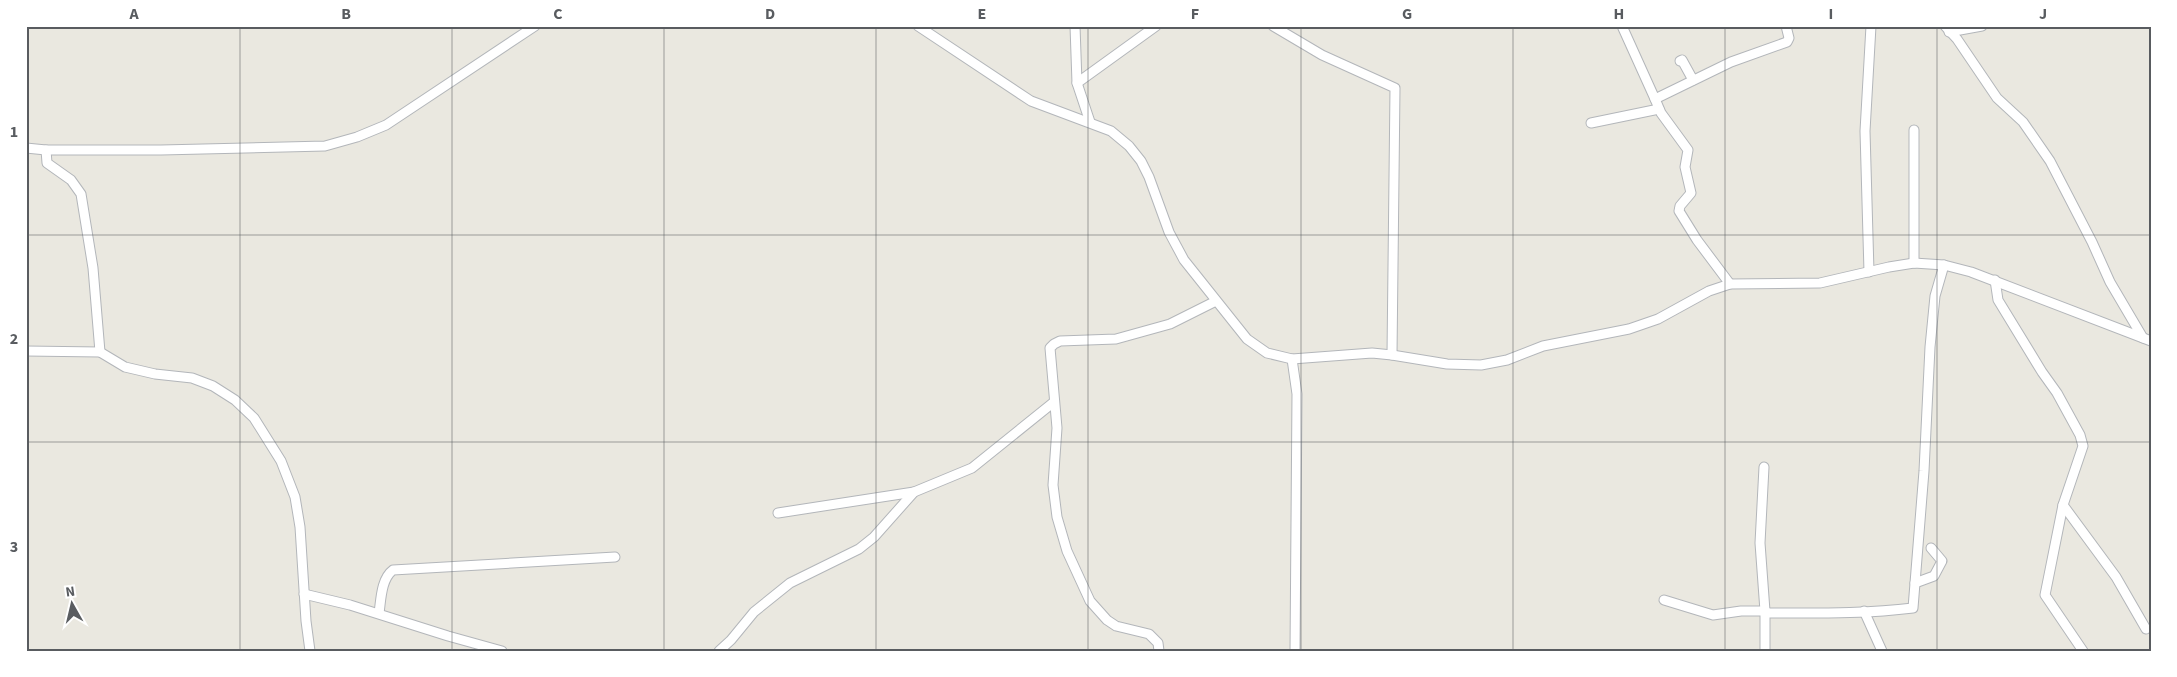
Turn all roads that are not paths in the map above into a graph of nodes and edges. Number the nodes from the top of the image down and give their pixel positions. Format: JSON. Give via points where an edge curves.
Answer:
{"nodes":[{"id":1,"x":535,"y":26,"type":"edge"},
{"id":2,"x":918,"y":26,"type":"edge"},
{"id":3,"x":1075,"y":26,"type":"edge"},
{"id":4,"x":1156,"y":26,"type":"edge"},
{"id":5,"x":1273,"y":26,"type":"edge"},
{"id":6,"x":1622,"y":26,"type":"edge"},
{"id":7,"x":1786,"y":26,"type":"edge"},
{"id":8,"x":1871,"y":26,"type":"edge"},
{"id":9,"x":1982,"y":26,"type":"edge"},
{"id":10,"x":1947,"y":29,"type":"edge"},
{"id":11,"x":1680,"y":61,"type":"dead end"},
{"id":12,"x":1693,"y":80,"type":"junction"},
{"id":13,"x":1077,"y":83,"type":"junction"},
{"id":14,"x":1655,"y":99,"type":"junction"},
{"id":15,"x":1659,"y":109,"type":"junction"},
{"id":16,"x":1090,"y":122,"type":"junction"},
{"id":17,"x":1591,"y":123,"type":"dead end"},
{"id":18,"x":1914,"y":130,"type":"dead end"},
{"id":19,"x":26,"y":148,"type":"edge"},
{"id":20,"x":46,"y":150,"type":"junction"},
{"id":21,"x":1914,"y":263,"type":"junction"},
{"id":22,"x":1944,"y":265,"type":"junction"},
{"id":23,"x":1870,"y":272,"type":"junction"},
{"id":24,"x":1996,"y":280,"type":"junction"},
{"id":25,"x":1730,"y":284,"type":"junction"},
{"id":26,"x":1216,"y":301,"type":"junction"},
{"id":27,"x":2147,"y":340,"type":"edge"},
{"id":28,"x":26,"y":351,"type":"edge"},
{"id":29,"x":100,"y":352,"type":"junction"},
{"id":30,"x":1392,"y":354,"type":"junction"},
{"id":31,"x":1292,"y":359,"type":"junction"},
{"id":32,"x":1054,"y":402,"type":"junction"},
{"id":33,"x":1764,"y":467,"type":"dead end"},
{"id":34,"x":914,"y":492,"type":"junction"},
{"id":35,"x":2063,"y":505,"type":"junction"},
{"id":36,"x":778,"y":513,"type":"dead end"},
{"id":37,"x":1931,"y":548,"type":"dead end"},
{"id":38,"x":615,"y":557,"type":"dead end"},
{"id":39,"x":1915,"y":584,"type":"junction"},
{"id":40,"x":304,"y":594,"type":"junction"},
{"id":41,"x":1664,"y":600,"type":"dead end"},
{"id":42,"x":1765,"y":611,"type":"junction"},
{"id":43,"x":1864,"y":611,"type":"junction"},
{"id":44,"x":379,"y":613,"type":"junction"},
{"id":45,"x":2146,"y":629,"type":"dead end"},
{"id":46,"x":310,"y":651,"type":"edge"},
{"id":47,"x":502,"y":651,"type":"edge"},
{"id":48,"x":719,"y":651,"type":"edge"},
{"id":49,"x":1159,"y":651,"type":"edge"},
{"id":50,"x":1295,"y":651,"type":"edge"},
{"id":51,"x":1765,"y":651,"type":"edge"},
{"id":52,"x":1882,"y":651,"type":"edge"},
{"id":53,"x":2083,"y":651,"type":"edge"}],
"edges":[{"from":1,"to":20,"type":"street","via":[[386,124],[325,146]]},
{"from":2,"to":16,"type":"street","via":[[1031,101]]},
{"from":3,"to":13,"type":"street"},
{"from":4,"to":13,"type":"street"},
{"from":5,"to":30,"type":"street","via":[[1322,55],[1395,88]]},
{"from":6,"to":14,"type":"street"},
{"from":7,"to":12,"type":"street","via":[[1787,42]]},
{"from":8,"to":23,"type":"street","via":[[1864,130]]},
{"from":9,"to":10,"type":"street"},
{"from":10,"to":27,"type":"street","via":[[1997,98],[2022,122],[2050,161],[2110,282]]},
{"from":11,"to":12,"type":"street"},
{"from":12,"to":14,"type":"street"},
{"from":13,"to":16,"type":"street"},
{"from":14,"to":15,"type":"street"},
{"from":15,"to":17,"type":"street"},
{"from":15,"to":25,"type":"street","via":[[1688,150],[1685,167],[1691,193],[1679,211]]},
{"from":16,"to":26,"type":"street","via":[[1112,131],[1130,146],[1141,161],[1169,232],[1184,260]]},
{"from":18,"to":21,"type":"street"},
{"from":19,"to":20,"type":"street"},
{"from":20,"to":29,"type":"street","via":[[48,163],[71,180],[81,194],[94,268]]},
{"from":21,"to":22,"type":"street"},
{"from":21,"to":23,"type":"street"},
{"from":22,"to":24,"type":"street"},
{"from":22,"to":39,"type":"street","via":[[1935,296],[1930,347]]},
{"from":23,"to":25,"type":"street","via":[[1820,283]]},
{"from":24,"to":27,"type":"street"},
{"from":24,"to":35,"type":"street","via":[[1998,300],[2057,393],[2084,446]]},
{"from":25,"to":30,"type":"street","via":[[1629,329],[1543,346],[1507,360],[1481,365],[1447,364]]},
{"from":26,"to":31,"type":"street","via":[[1247,339],[1267,353]]},
{"from":26,"to":32,"type":"street","via":[[1170,324],[1116,339],[1060,341],[1054,344],[1050,348]]},
{"from":28,"to":29,"type":"street"},
{"from":29,"to":40,"type":"street","via":[[125,368],[192,378],[213,386],[254,418],[281,461],[295,497]]},
{"from":30,"to":31,"type":"street"},
{"from":31,"to":50,"type":"street","via":[[1297,394]]},
{"from":32,"to":34,"type":"street","via":[[972,468]]},
{"from":32,"to":49,"type":"street","via":[[1057,428],[1053,485],[1057,517],[1067,551],[1090,601],[1107,620],[1116,626],[1150,634],[1155,638]]},
{"from":33,"to":42,"type":"street","via":[[1760,543]]},
{"from":34,"to":36,"type":"street"},
{"from":34,"to":48,"type":"street","via":[[874,537],[859,549],[790,584],[754,612]]},
{"from":35,"to":45,"type":"street","via":[[2116,577]]},
{"from":35,"to":53,"type":"street","via":[[2045,595]]},
{"from":37,"to":39,"type":"street","via":[[1942,561],[1934,576]]},
{"from":38,"to":44,"type":"street","via":[[393,570],[385,580]]},
{"from":39,"to":43,"type":"street","via":[[1913,608]]},
{"from":40,"to":44,"type":"street"},
{"from":40,"to":46,"type":"street"},
{"from":41,"to":42,"type":"street","via":[[1713,615]]},
{"from":42,"to":43,"type":"street"},
{"from":42,"to":51,"type":"street"},
{"from":43,"to":52,"type":"street"},
{"from":44,"to":47,"type":"street"}]}
